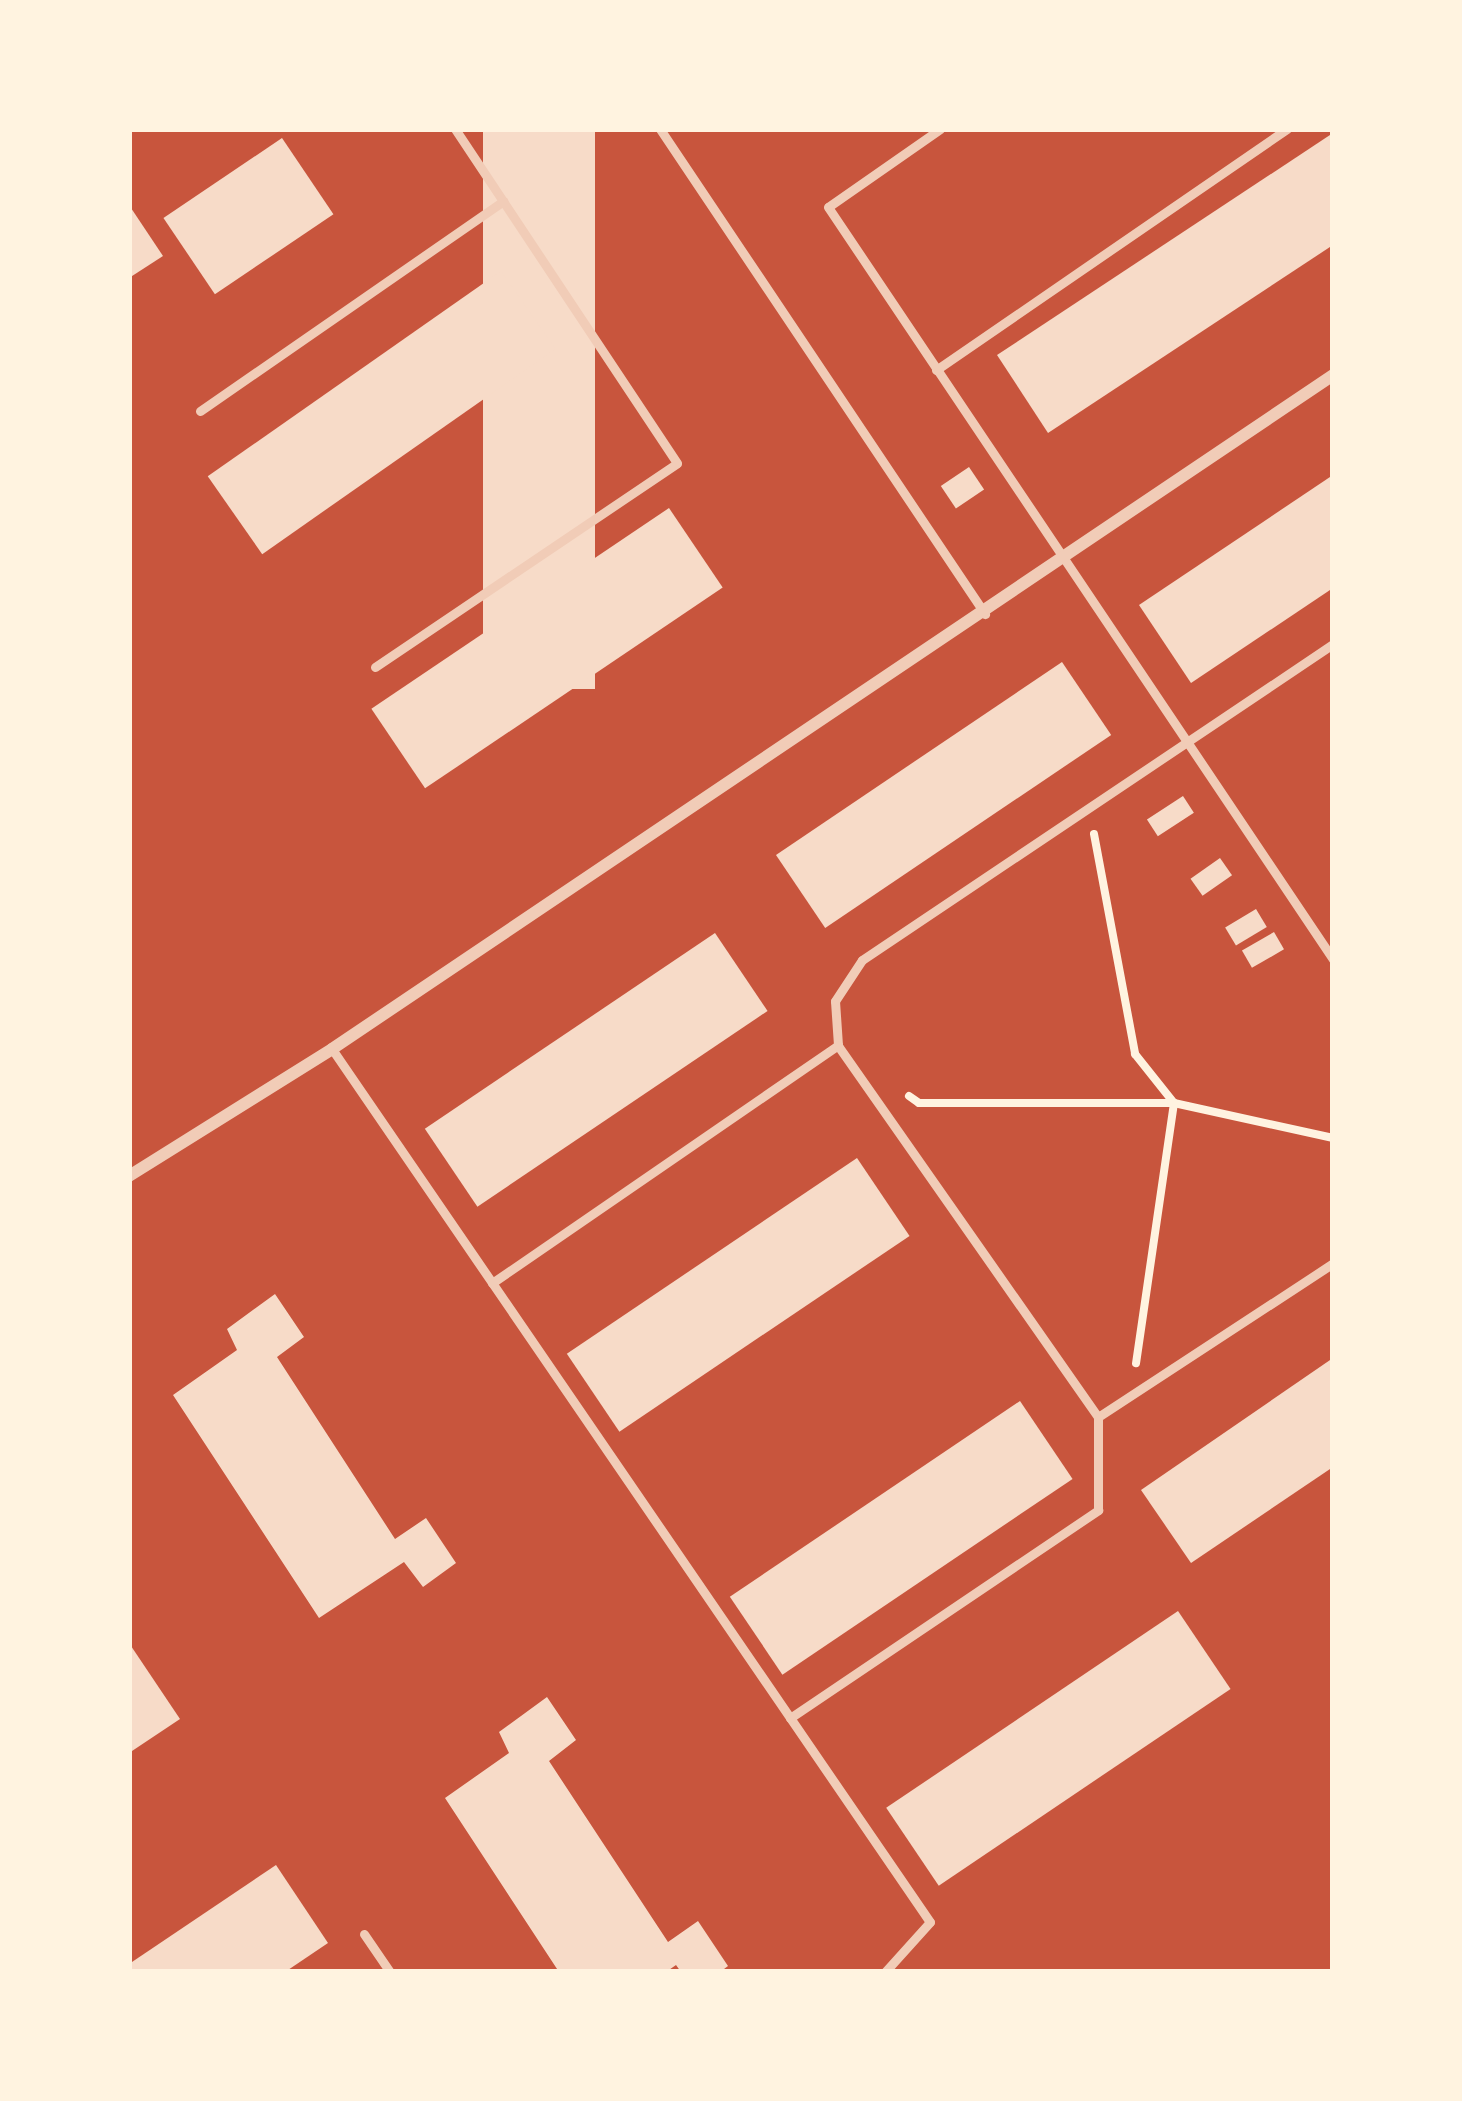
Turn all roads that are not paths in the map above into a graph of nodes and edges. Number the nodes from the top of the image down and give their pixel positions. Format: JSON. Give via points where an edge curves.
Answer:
{"nodes":[{"id":1,"x":455,"y":129,"type":"edge"},
{"id":2,"x":660,"y":129,"type":"edge"},
{"id":3,"x":940,"y":129,"type":"edge"},
{"id":4,"x":1287,"y":129,"type":"edge"},
{"id":5,"x":503,"y":201,"type":"junction"},
{"id":6,"x":936,"y":370,"type":"junction"},
{"id":7,"x":1333,"y":375,"type":"edge"},
{"id":8,"x":200,"y":411,"type":"dead end"},
{"id":9,"x":1060,"y":559,"type":"junction"},
{"id":10,"x":985,"y":614,"type":"junction"},
{"id":11,"x":1333,"y":644,"type":"edge"},
{"id":12,"x":375,"y":667,"type":"dead end"},
{"id":13,"x":1185,"y":745,"type":"junction"},
{"id":14,"x":1333,"y":959,"type":"edge"},
{"id":15,"x":838,"y":1045,"type":"junction"},
{"id":16,"x":332,"y":1049,"type":"junction"},
{"id":17,"x":129,"y":1175,"type":"edge"},
{"id":18,"x":1333,"y":1263,"type":"edge"},
{"id":19,"x":492,"y":1282,"type":"junction"},
{"id":20,"x":1098,"y":1417,"type":"junction"},
{"id":21,"x":790,"y":1718,"type":"junction"},
{"id":22,"x":364,"y":1934,"type":"dead end"},
{"id":23,"x":390,"y":1972,"type":"edge"},
{"id":24,"x":885,"y":1972,"type":"edge"}],
"edges":[{"from":1,"to":5,"type":"lane"},
{"from":2,"to":10,"type":"lane"},
{"from":3,"to":6,"type":"lane","via":[[827,207]]},
{"from":4,"to":6,"type":"lane"},
{"from":5,"to":8,"type":"lane"},
{"from":5,"to":12,"type":"lane","via":[[677,463]]},
{"from":6,"to":9,"type":"lane"},
{"from":7,"to":9,"type":"street"},
{"from":9,"to":10,"type":"street"},
{"from":9,"to":13,"type":"lane"},
{"from":10,"to":16,"type":"street"},
{"from":11,"to":13,"type":"lane"},
{"from":13,"to":14,"type":"lane"},
{"from":13,"to":15,"type":"lane","via":[[862,960],[835,1001]]},
{"from":15,"to":19,"type":"lane"},
{"from":15,"to":20,"type":"lane"},
{"from":16,"to":17,"type":"street"},
{"from":16,"to":19,"type":"lane"},
{"from":18,"to":20,"type":"lane"},
{"from":19,"to":21,"type":"lane"},
{"from":20,"to":21,"type":"lane","via":[[1098,1510]]},
{"from":21,"to":24,"type":"lane","via":[[930,1922]]},
{"from":22,"to":23,"type":"lane"}]}
